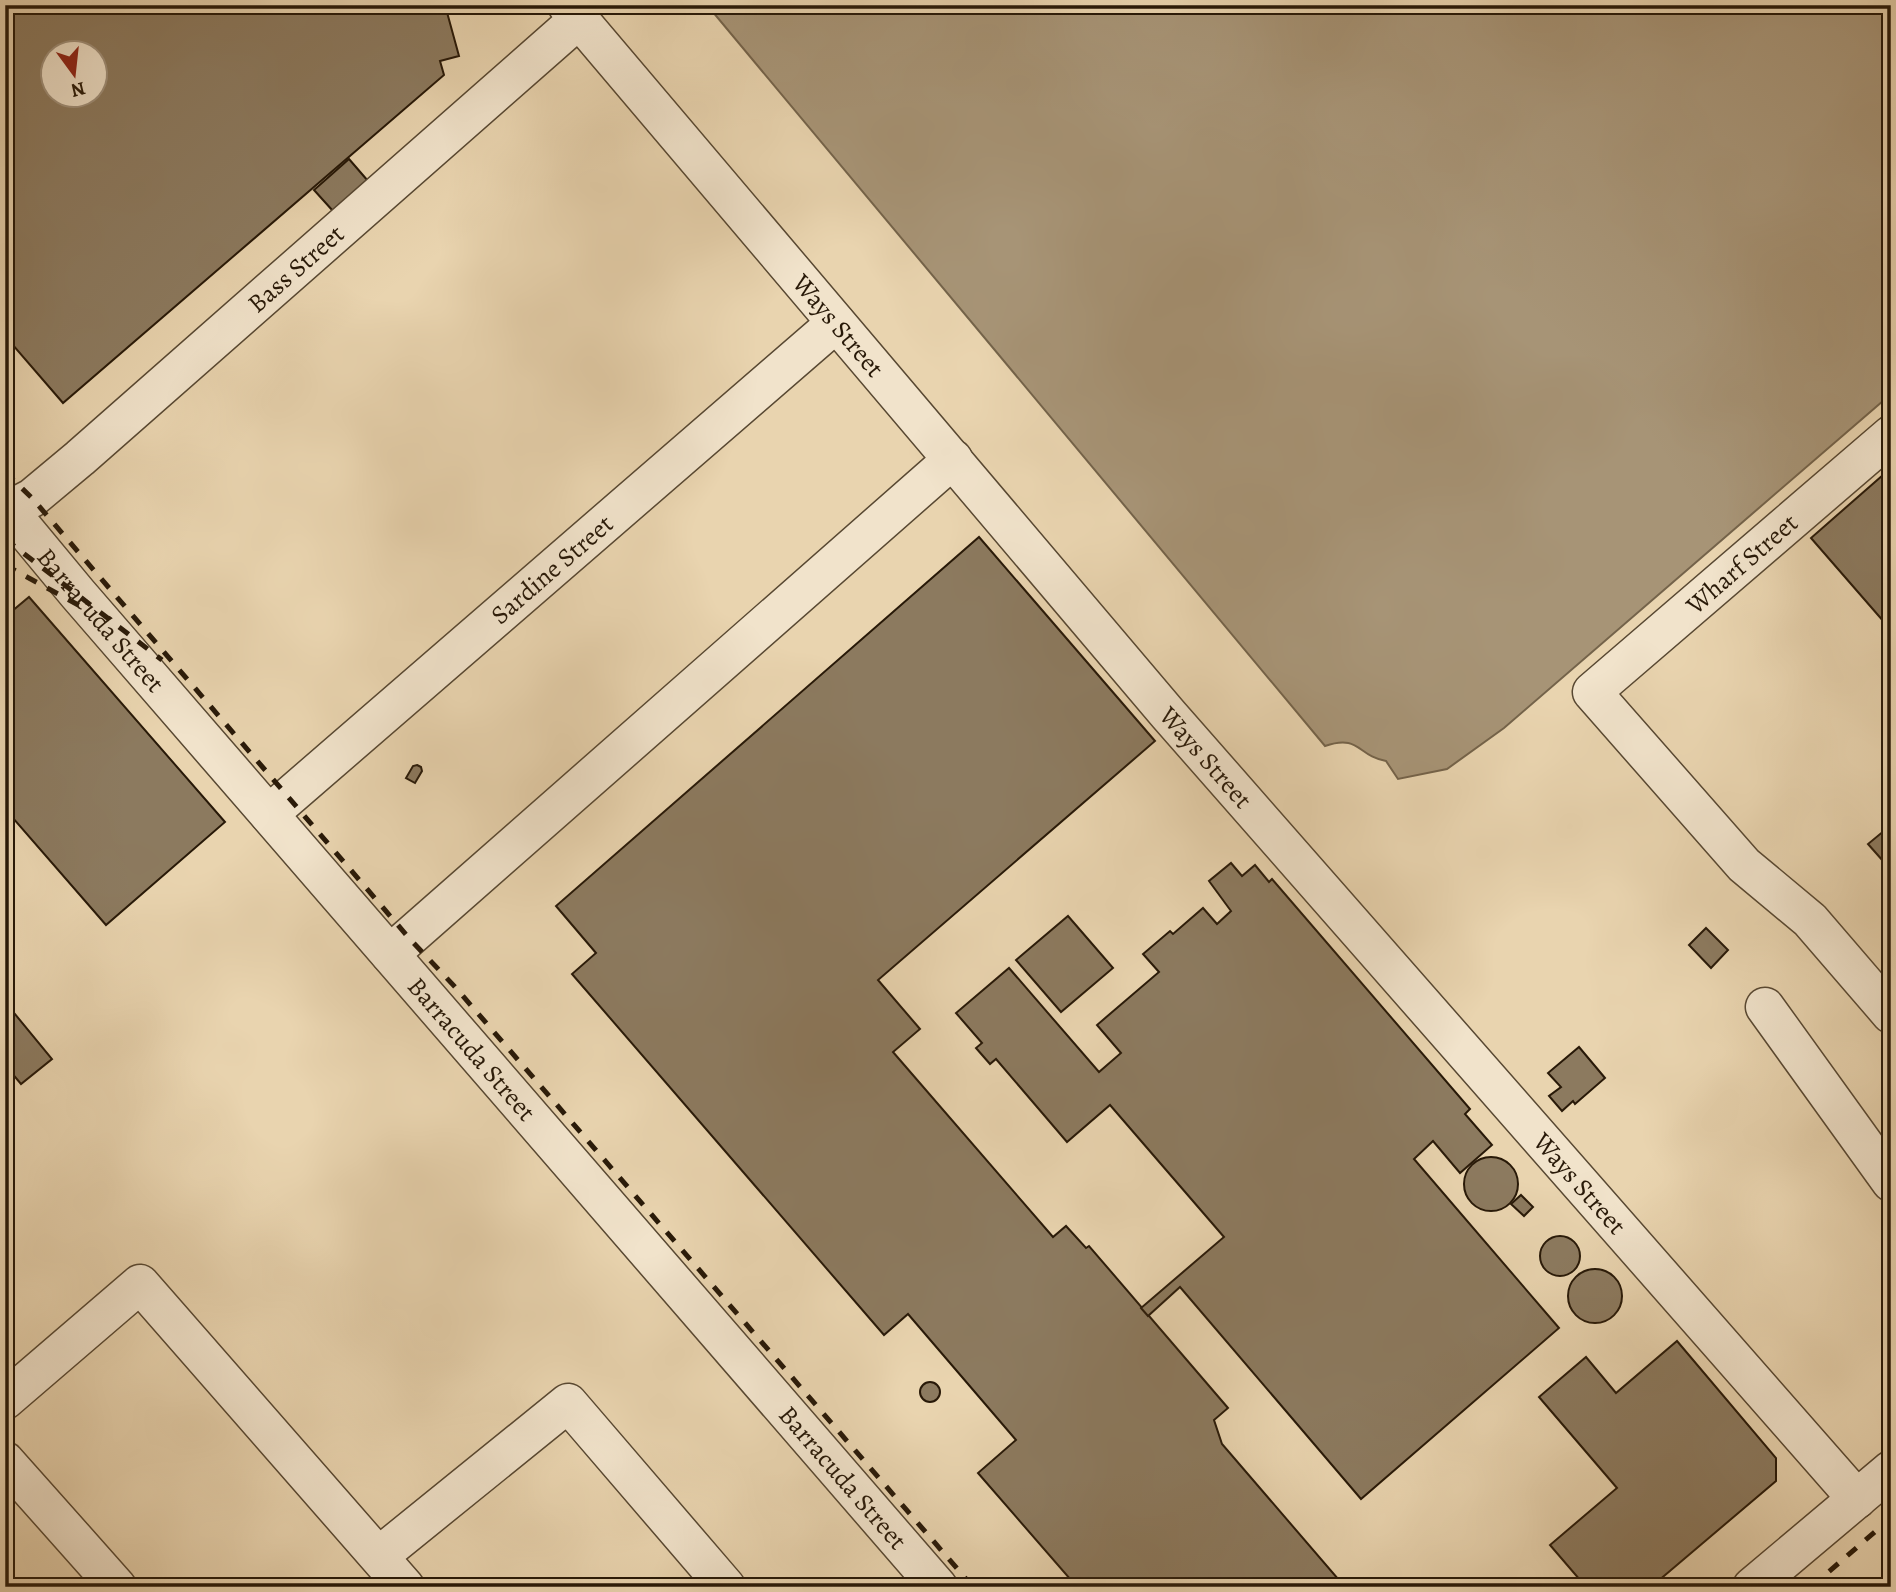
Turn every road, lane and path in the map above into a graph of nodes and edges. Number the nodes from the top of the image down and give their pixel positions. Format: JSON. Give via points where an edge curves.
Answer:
{"nodes":[{"id":1,"x":573,"y":12,"type":"edge"},
{"id":2,"x":836,"y":323,"type":"junction"},
{"id":3,"x":1891,"y":435,"type":"edge"},
{"id":4,"x":953,"y":459,"type":"junction"},
{"id":5,"x":6,"y":509,"type":"edge"},
{"id":6,"x":268,"y":814,"type":"junction"},
{"id":7,"x":390,"y":954,"type":"junction"},
{"id":8,"x":1766,"y":1007,"type":"dead end"},
{"id":9,"x":1891,"y":1014,"type":"edge"},
{"id":10,"x":1891,"y":1182,"type":"edge"},
{"id":11,"x":5,"y":1400,"type":"edge"},
{"id":12,"x":5,"y":1461,"type":"edge"},
{"id":13,"x":1891,"y":1470,"type":"edge"},
{"id":14,"x":1857,"y":1499,"type":"junction"},
{"id":15,"x":379,"y":1556,"type":"junction"},
{"id":16,"x":117,"y":1587,"type":"edge"},
{"id":17,"x":405,"y":1587,"type":"edge"},
{"id":18,"x":726,"y":1587,"type":"edge"},
{"id":19,"x":938,"y":1587,"type":"edge"},
{"id":20,"x":1752,"y":1587,"type":"edge"}],
"edges":[{"from":1,"to":2,"type":"street","name":"Ways Street"},
{"from":1,"to":5,"type":"street","name":"Bass Street","via":[[80,458],[32,498]]},
{"from":2,"to":4,"type":"street","name":"Ways Street"},
{"from":2,"to":6,"type":"street","name":"Sardine Street"},
{"from":3,"to":9,"type":"street","name":"Wharf Street","via":[[1592,692],[1744,865],[1810,920]]},
{"from":4,"to":7,"type":"street"},
{"from":4,"to":14,"type":"street","name":"Ways Street","via":[[1177,724]]},
{"from":5,"to":6,"type":"street","name":"Barracuda Street"},
{"from":6,"to":7,"type":"street","name":"Barracuda Street"},
{"from":7,"to":19,"type":"street","name":"Barracuda Street"},
{"from":8,"to":10,"type":"street"},
{"from":11,"to":15,"type":"street","via":[[140,1284]]},
{"from":12,"to":16,"type":"street"},
{"from":13,"to":14,"type":"street"},
{"from":14,"to":20,"type":"street"},
{"from":15,"to":17,"type":"street"},
{"from":15,"to":18,"type":"street","via":[[568,1403]]}]}
